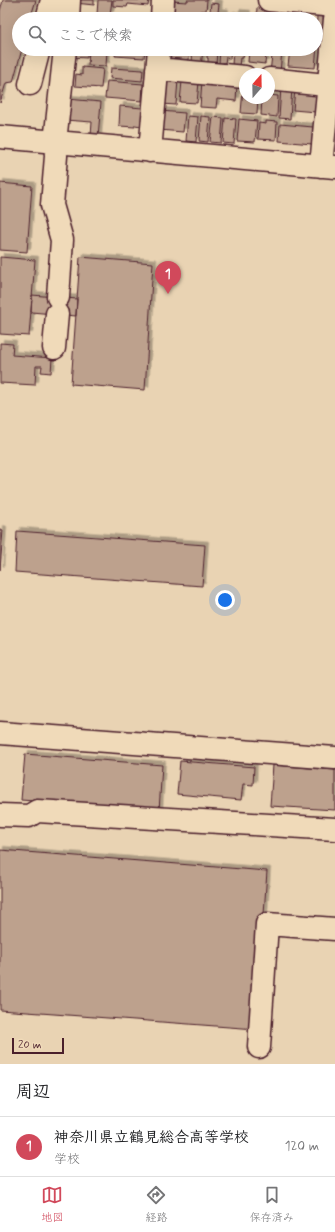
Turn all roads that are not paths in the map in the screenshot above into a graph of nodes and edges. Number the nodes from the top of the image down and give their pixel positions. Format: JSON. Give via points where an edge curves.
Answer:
{"nodes":[{"id":1,"x":52,"y":0,"type":"edge"},
{"id":2,"x":69,"y":0,"type":"edge"},
{"id":3,"x":163,"y":0,"type":"edge"},
{"id":4,"x":269,"y":0,"type":"edge"},
{"id":5,"x":335,"y":6,"type":"edge"},
{"id":6,"x":49,"y":12,"type":"edge"},
{"id":7,"x":68,"y":12,"type":"edge"},
{"id":8,"x":162,"y":12,"type":"edge"},
{"id":9,"x":335,"y":19,"type":"edge"},
{"id":10,"x":37,"y":56,"type":"edge"},
{"id":11,"x":64,"y":56,"type":"edge"},
{"id":12,"x":158,"y":59,"type":"edge"},
{"id":13,"x":239,"y":76,"type":"edge"},
{"id":14,"x":275,"y":81,"type":"edge"},
{"id":15,"x":30,"y":84,"type":"dead end"},
{"id":16,"x":332,"y":86,"type":"edge"},
{"id":17,"x":0,"y":137,"type":"edge"},
{"id":18,"x":56,"y":142,"type":"junction"},
{"id":19,"x":150,"y":151,"type":"junction"},
{"id":20,"x":328,"y":167,"type":"edge"},
{"id":21,"x":54,"y":348,"type":"dead end"},
{"id":22,"x":0,"y":733,"type":"edge"},
{"id":23,"x":335,"y":758,"type":"edge"},
{"id":24,"x":0,"y":815,"type":"edge"},
{"id":25,"x":335,"y":829,"type":"edge"},
{"id":26,"x":335,"y":929,"type":"edge"},
{"id":27,"x":259,"y":1047,"type":"dead end"}],
"edges":[{"from":1,"to":6,"type":"street"},
{"from":2,"to":7,"type":"street"},
{"from":3,"to":8,"type":"street"},
{"from":4,"to":5,"type":"street"},
{"from":9,"to":16,"type":"street"},
{"from":10,"to":15,"type":"street"},
{"from":11,"to":18,"type":"street"},
{"from":12,"to":13,"type":"street"},
{"from":12,"to":19,"type":"street"},
{"from":14,"to":16,"type":"street"},
{"from":16,"to":20,"type":"street"},
{"from":17,"to":18,"type":"street"},
{"from":18,"to":19,"type":"street"},
{"from":18,"to":21,"type":"street","via":[[52,205],[62,240]]},
{"from":19,"to":20,"type":"street"},
{"from":22,"to":23,"type":"street"},
{"from":24,"to":25,"type":"street","via":[[29,816],[38,810]]},
{"from":26,"to":27,"type":"street","via":[[267,924]]}]}
